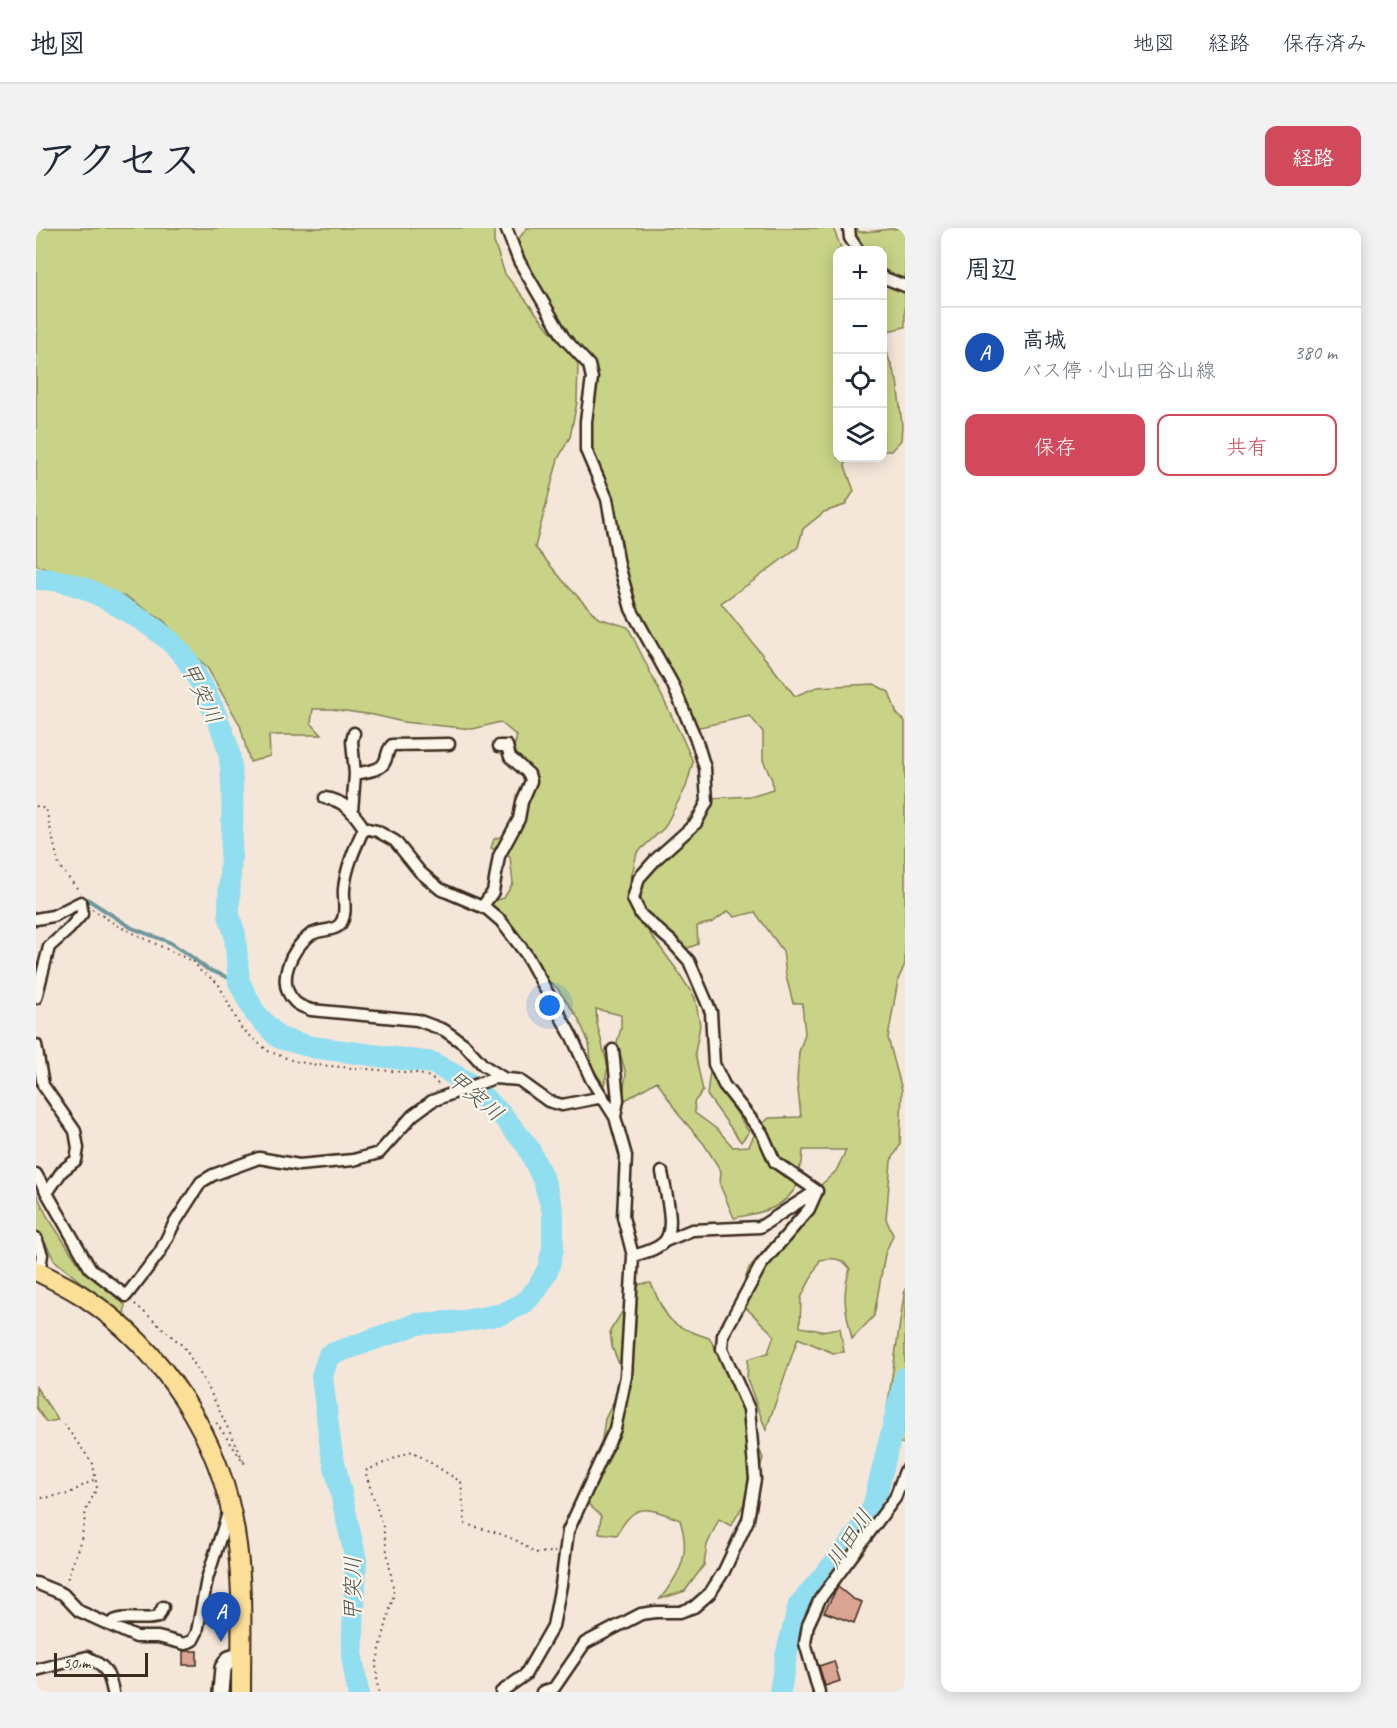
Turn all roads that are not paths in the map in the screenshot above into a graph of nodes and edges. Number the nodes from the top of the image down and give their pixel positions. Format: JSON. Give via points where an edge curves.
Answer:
{"nodes":[{"id":1,"x":506,"y":228,"type":"edge"},
{"id":2,"x":849,"y":228,"type":"edge"},
{"id":3,"x":855,"y":246,"type":"edge"},
{"id":4,"x":887,"y":279,"type":"edge"},
{"id":5,"x":905,"y":286,"type":"edge"},
{"id":6,"x":354,"y":734,"type":"dead end"},
{"id":7,"x":448,"y":744,"type":"dead end"},
{"id":8,"x":499,"y":746,"type":"dead end"},
{"id":9,"x":355,"y":774,"type":"junction"},
{"id":10,"x":325,"y":798,"type":"dead end"},
{"id":11,"x":352,"y":811,"type":"junction"},
{"id":12,"x":364,"y":828,"type":"junction"},
{"id":13,"x":483,"y":907,"type":"junction"},
{"id":14,"x":36,"y":919,"type":"edge"},
{"id":15,"x":36,"y":998,"type":"edge"},
{"id":16,"x":36,"y":1045,"type":"edge"},
{"id":17,"x":613,"y":1050,"type":"dead end"},
{"id":18,"x":505,"y":1079,"type":"junction"},
{"id":19,"x":603,"y":1097,"type":"junction"},
{"id":20,"x":615,"y":1117,"type":"junction"},
{"id":21,"x":662,"y":1172,"type":"dead end"},
{"id":22,"x":36,"y":1174,"type":"edge"},
{"id":23,"x":817,"y":1191,"type":"junction"},
{"id":24,"x":47,"y":1193,"type":"junction"},
{"id":25,"x":36,"y":1238,"type":"edge"},
{"id":26,"x":665,"y":1241,"type":"junction"},
{"id":27,"x":633,"y":1256,"type":"junction"},
{"id":28,"x":38,"y":1272,"type":"edge"},
{"id":29,"x":905,"y":1471,"type":"edge"},
{"id":30,"x":230,"y":1507,"type":"junction"},
{"id":31,"x":36,"y":1583,"type":"edge"},
{"id":32,"x":164,"y":1607,"type":"dead end"},
{"id":33,"x":110,"y":1624,"type":"junction"},
{"id":34,"x":241,"y":1655,"type":"junction"},
{"id":35,"x":36,"y":1670,"type":"edge"},
{"id":36,"x":113,"y":1692,"type":"edge"},
{"id":37,"x":221,"y":1692,"type":"edge"},
{"id":38,"x":241,"y":1692,"type":"edge"},
{"id":39,"x":501,"y":1692,"type":"edge"},
{"id":40,"x":542,"y":1692,"type":"edge"},
{"id":41,"x":819,"y":1692,"type":"edge"}],
"edges":[{"from":1,"to":23,"type":"street","via":[[519,261],[564,338],[589,365],[592,378],[586,450],[607,499],[631,609],[673,686],[705,768],[707,802],[696,823],[639,878],[633,899],[641,915],[689,961],[711,1012],[714,1064],[724,1084],[762,1133],[775,1162]]},
{"from":2,"to":3,"type":"street"},
{"from":4,"to":5,"type":"street"},
{"from":6,"to":9,"type":"street"},
{"from":7,"to":9,"type":"street","via":[[392,745],[381,767]]},
{"from":8,"to":13,"type":"street","via":[[507,746],[510,757],[529,774],[531,781],[519,819],[499,856],[493,892]]},
{"from":9,"to":11,"type":"street"},
{"from":10,"to":11,"type":"street"},
{"from":11,"to":12,"type":"street"},
{"from":12,"to":13,"type":"street","via":[[395,841],[440,890]]},
{"from":12,"to":18,"type":"street","via":[[348,863],[344,917],[336,928],[315,932],[295,951],[284,980],[286,989],[296,1003],[311,1010],[417,1020],[444,1030]]},
{"from":13,"to":19,"type":"street","via":[[501,921],[526,954]]},
{"from":14,"to":15,"type":"street","via":[[53,916],[81,902],[82,914],[49,947]]},
{"from":16,"to":24,"type":"street","via":[[43,1084],[75,1131],[78,1148],[76,1160],[62,1171]]},
{"from":17,"to":20,"type":"street","via":[[618,1100]]},
{"from":18,"to":19,"type":"street","via":[[519,1080],[548,1101],[562,1105]]},
{"from":18,"to":24,"type":"street","via":[[494,1078],[432,1101],[413,1115],[379,1154],[299,1165],[259,1158],[213,1174],[201,1182],[160,1252],[126,1296],[90,1268]]},
{"from":19,"to":20,"type":"street"},
{"from":20,"to":27,"type":"street","via":[[626,1156],[623,1216]]},
{"from":21,"to":26,"type":"street","via":[[671,1227]]},
{"from":22,"to":24,"type":"street"},
{"from":23,"to":26,"type":"street","via":[[760,1227],[692,1230]]},
{"from":23,"to":40,"type":"street","via":[[809,1209],[761,1264],[723,1335],[722,1349],[749,1409],[754,1479],[748,1520],[724,1571],[710,1593],[694,1607],[680,1612],[641,1614],[585,1642],[555,1688]]},
{"from":25,"to":28,"type":"street","via":[[42,1255]]},
{"from":26,"to":27,"type":"street","via":[[653,1250]]},
{"from":27,"to":39,"type":"street","via":[[626,1376],[615,1429],[568,1531],[553,1626],[525,1675]]},
{"from":28,"to":30,"type":"highway","via":[[86,1298],[158,1365],[180,1392],[198,1425],[221,1474]]},
{"from":29,"to":41,"type":"street","via":[[896,1498],[820,1599],[808,1625],[805,1643]]},
{"from":30,"to":33,"type":"street","via":[[193,1640],[185,1644],[158,1637],[136,1637]]},
{"from":30,"to":34,"type":"highway","via":[[239,1563]]},
{"from":31,"to":33,"type":"street","via":[[63,1594],[79,1611]]},
{"from":32,"to":33,"type":"street","via":[[158,1617],[149,1620],[119,1618]]},
{"from":34,"to":37,"type":"main road","via":[[229,1659],[223,1668]]},
{"from":34,"to":38,"type":"highway"},
{"from":35,"to":36,"type":"street","via":[[87,1657],[100,1664],[110,1677]]}]}
